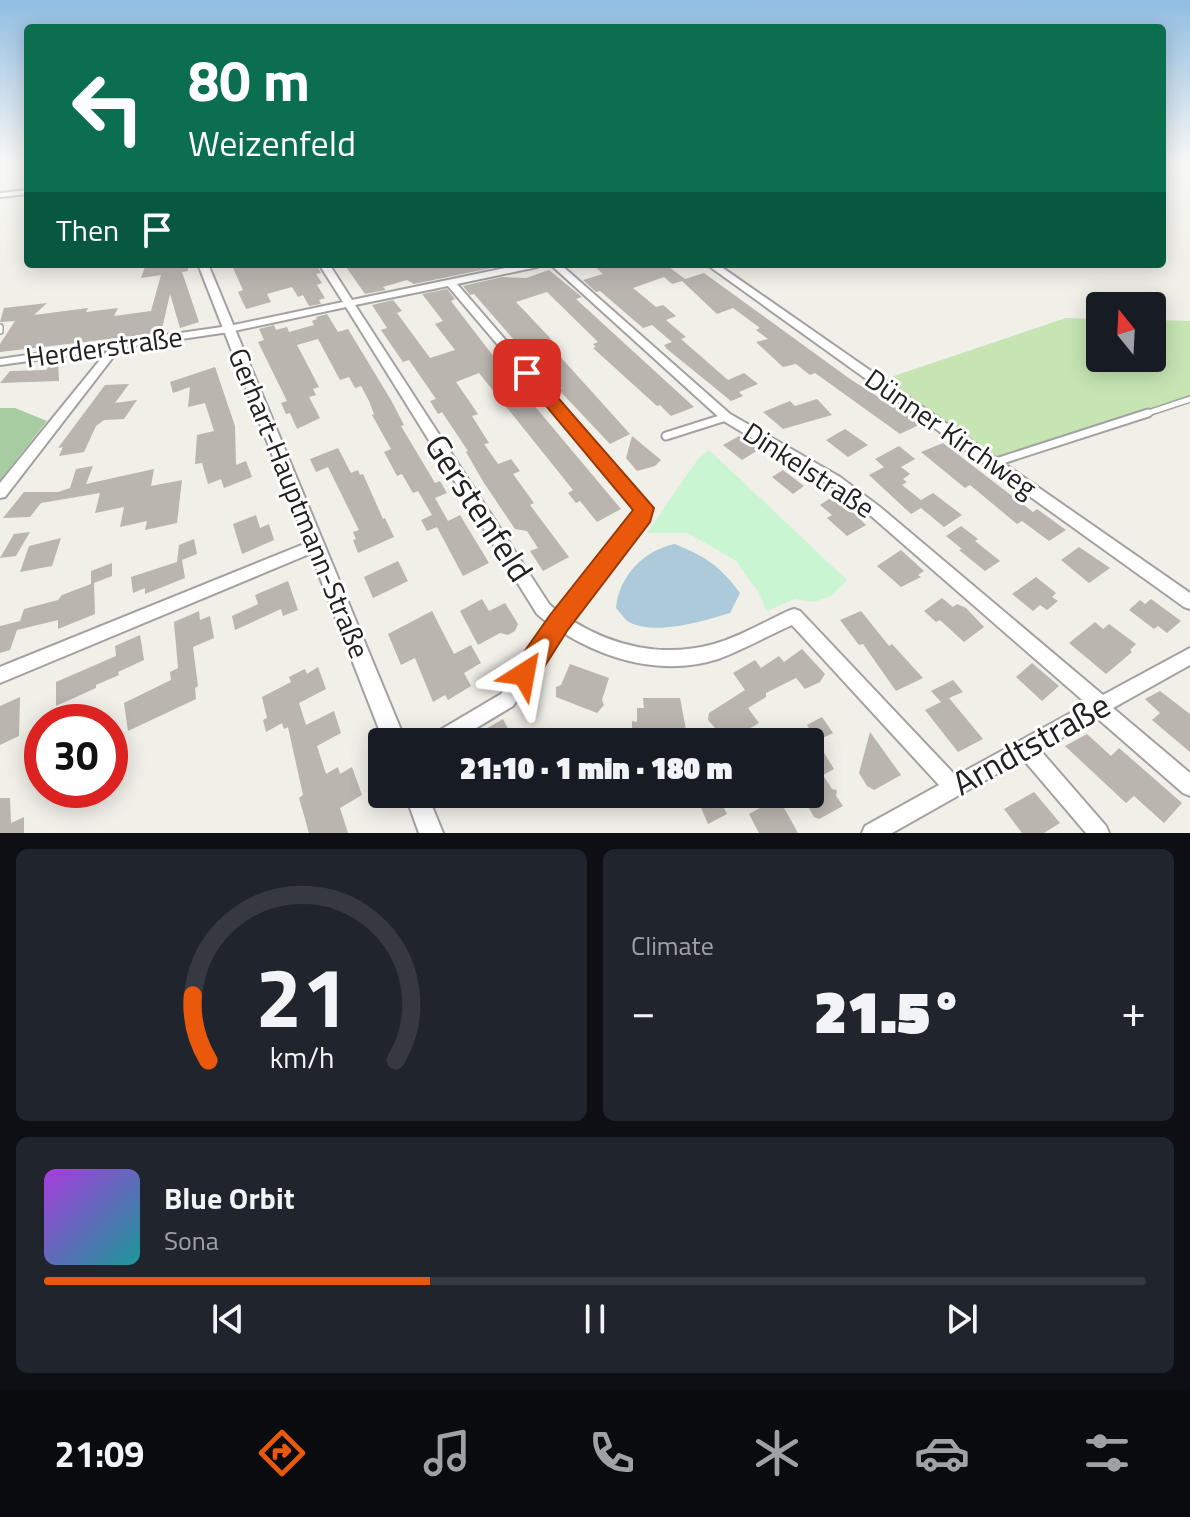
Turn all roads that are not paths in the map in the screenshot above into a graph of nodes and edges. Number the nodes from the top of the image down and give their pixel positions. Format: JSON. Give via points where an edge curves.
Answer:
{"nodes":[{"id":1,"x":205,"y":268,"type":"edge"},
{"id":2,"x":327,"y":268,"type":"edge"},
{"id":3,"x":518,"y":268,"type":"edge"},
{"id":4,"x":559,"y":268,"type":"edge"},
{"id":5,"x":717,"y":268,"type":"edge"},
{"id":6,"x":450,"y":282,"type":"junction"},
{"id":7,"x":349,"y":304,"type":"junction"},
{"id":8,"x":229,"y":329,"type":"junction"},
{"id":9,"x":117,"y":345,"type":"junction"},
{"id":10,"x":0,"y":362,"type":"edge"},
{"id":11,"x":1190,"y":399,"type":"edge"},
{"id":12,"x":726,"y":417,"type":"junction"},
{"id":13,"x":666,"y":436,"type":"dead end"},
{"id":14,"x":993,"y":463,"type":"junction"},
{"id":15,"x":0,"y":493,"type":"edge"},
{"id":16,"x":314,"y":546,"type":"junction"},
{"id":17,"x":1190,"y":602,"type":"edge"},
{"id":18,"x":559,"y":623,"type":"junction"},
{"id":19,"x":1190,"y":656,"type":"edge"},
{"id":20,"x":0,"y":675,"type":"edge"},
{"id":21,"x":1100,"y":706,"type":"junction"},
{"id":22,"x":389,"y":728,"type":"edge"},
{"id":23,"x":460,"y":728,"type":"edge"},
{"id":24,"x":1026,"y":748,"type":"junction"},
{"id":25,"x":1190,"y":786,"type":"edge"},
{"id":26,"x":954,"y":787,"type":"junction"},
{"id":27,"x":421,"y":808,"type":"edge"},
{"id":28,"x":431,"y":833,"type":"edge"},
{"id":29,"x":872,"y":833,"type":"edge"},
{"id":30,"x":1099,"y":833,"type":"edge"}],
"edges":[{"from":1,"to":8,"type":"street","name":"Gerhart-Hauptmann-Straße"},
{"from":2,"to":7,"type":"street","name":"Gerstenfeld"},
{"from":3,"to":6,"type":"street","name":"Herderstraße"},
{"from":4,"to":12,"type":"street","name":"Dinkelstraße"},
{"from":5,"to":14,"type":"street","name":"Dünner Kirchweg"},
{"from":6,"to":7,"type":"street","name":"Herderstraße"},
{"from":6,"to":18,"type":"street","via":[[644,508]]},
{"from":7,"to":8,"type":"street","name":"Herderstraße"},
{"from":7,"to":18,"type":"street","name":"Gerstenfeld","via":[[543,609]]},
{"from":8,"to":9,"type":"street","name":"Herderstraße"},
{"from":8,"to":16,"type":"street","name":"Gerhart-Hauptmann-Straße"},
{"from":9,"to":10,"type":"street","name":"Herderstraße"},
{"from":9,"to":15,"type":"street"},
{"from":11,"to":14,"type":"lane"},
{"from":12,"to":13,"type":"lane"},
{"from":12,"to":21,"type":"street","name":"Dinkelstraße","via":[[835,481],[875,511]]},
{"from":14,"to":17,"type":"street","name":"Dünner Kirchweg"},
{"from":16,"to":20,"type":"street"},
{"from":16,"to":22,"type":"street","name":"Gerhart-Hauptmann-Straße"},
{"from":18,"to":23,"type":"street","via":[[507,700]]},
{"from":18,"to":26,"type":"street","name":"Gerstenfeld","via":[[589,641],[635,656],[683,659],[716,651],[794,616]]},
{"from":19,"to":21,"type":"street","name":"Arndtstraße"},
{"from":21,"to":24,"type":"street","name":"Arndtstraße"},
{"from":21,"to":25,"type":"street","name":"Dinkelstraße"},
{"from":24,"to":26,"type":"street","name":"Arndtstraße"},
{"from":24,"to":30,"type":"street"},
{"from":26,"to":29,"type":"street","name":"Arndtstraße"},
{"from":27,"to":28,"type":"street"}]}
